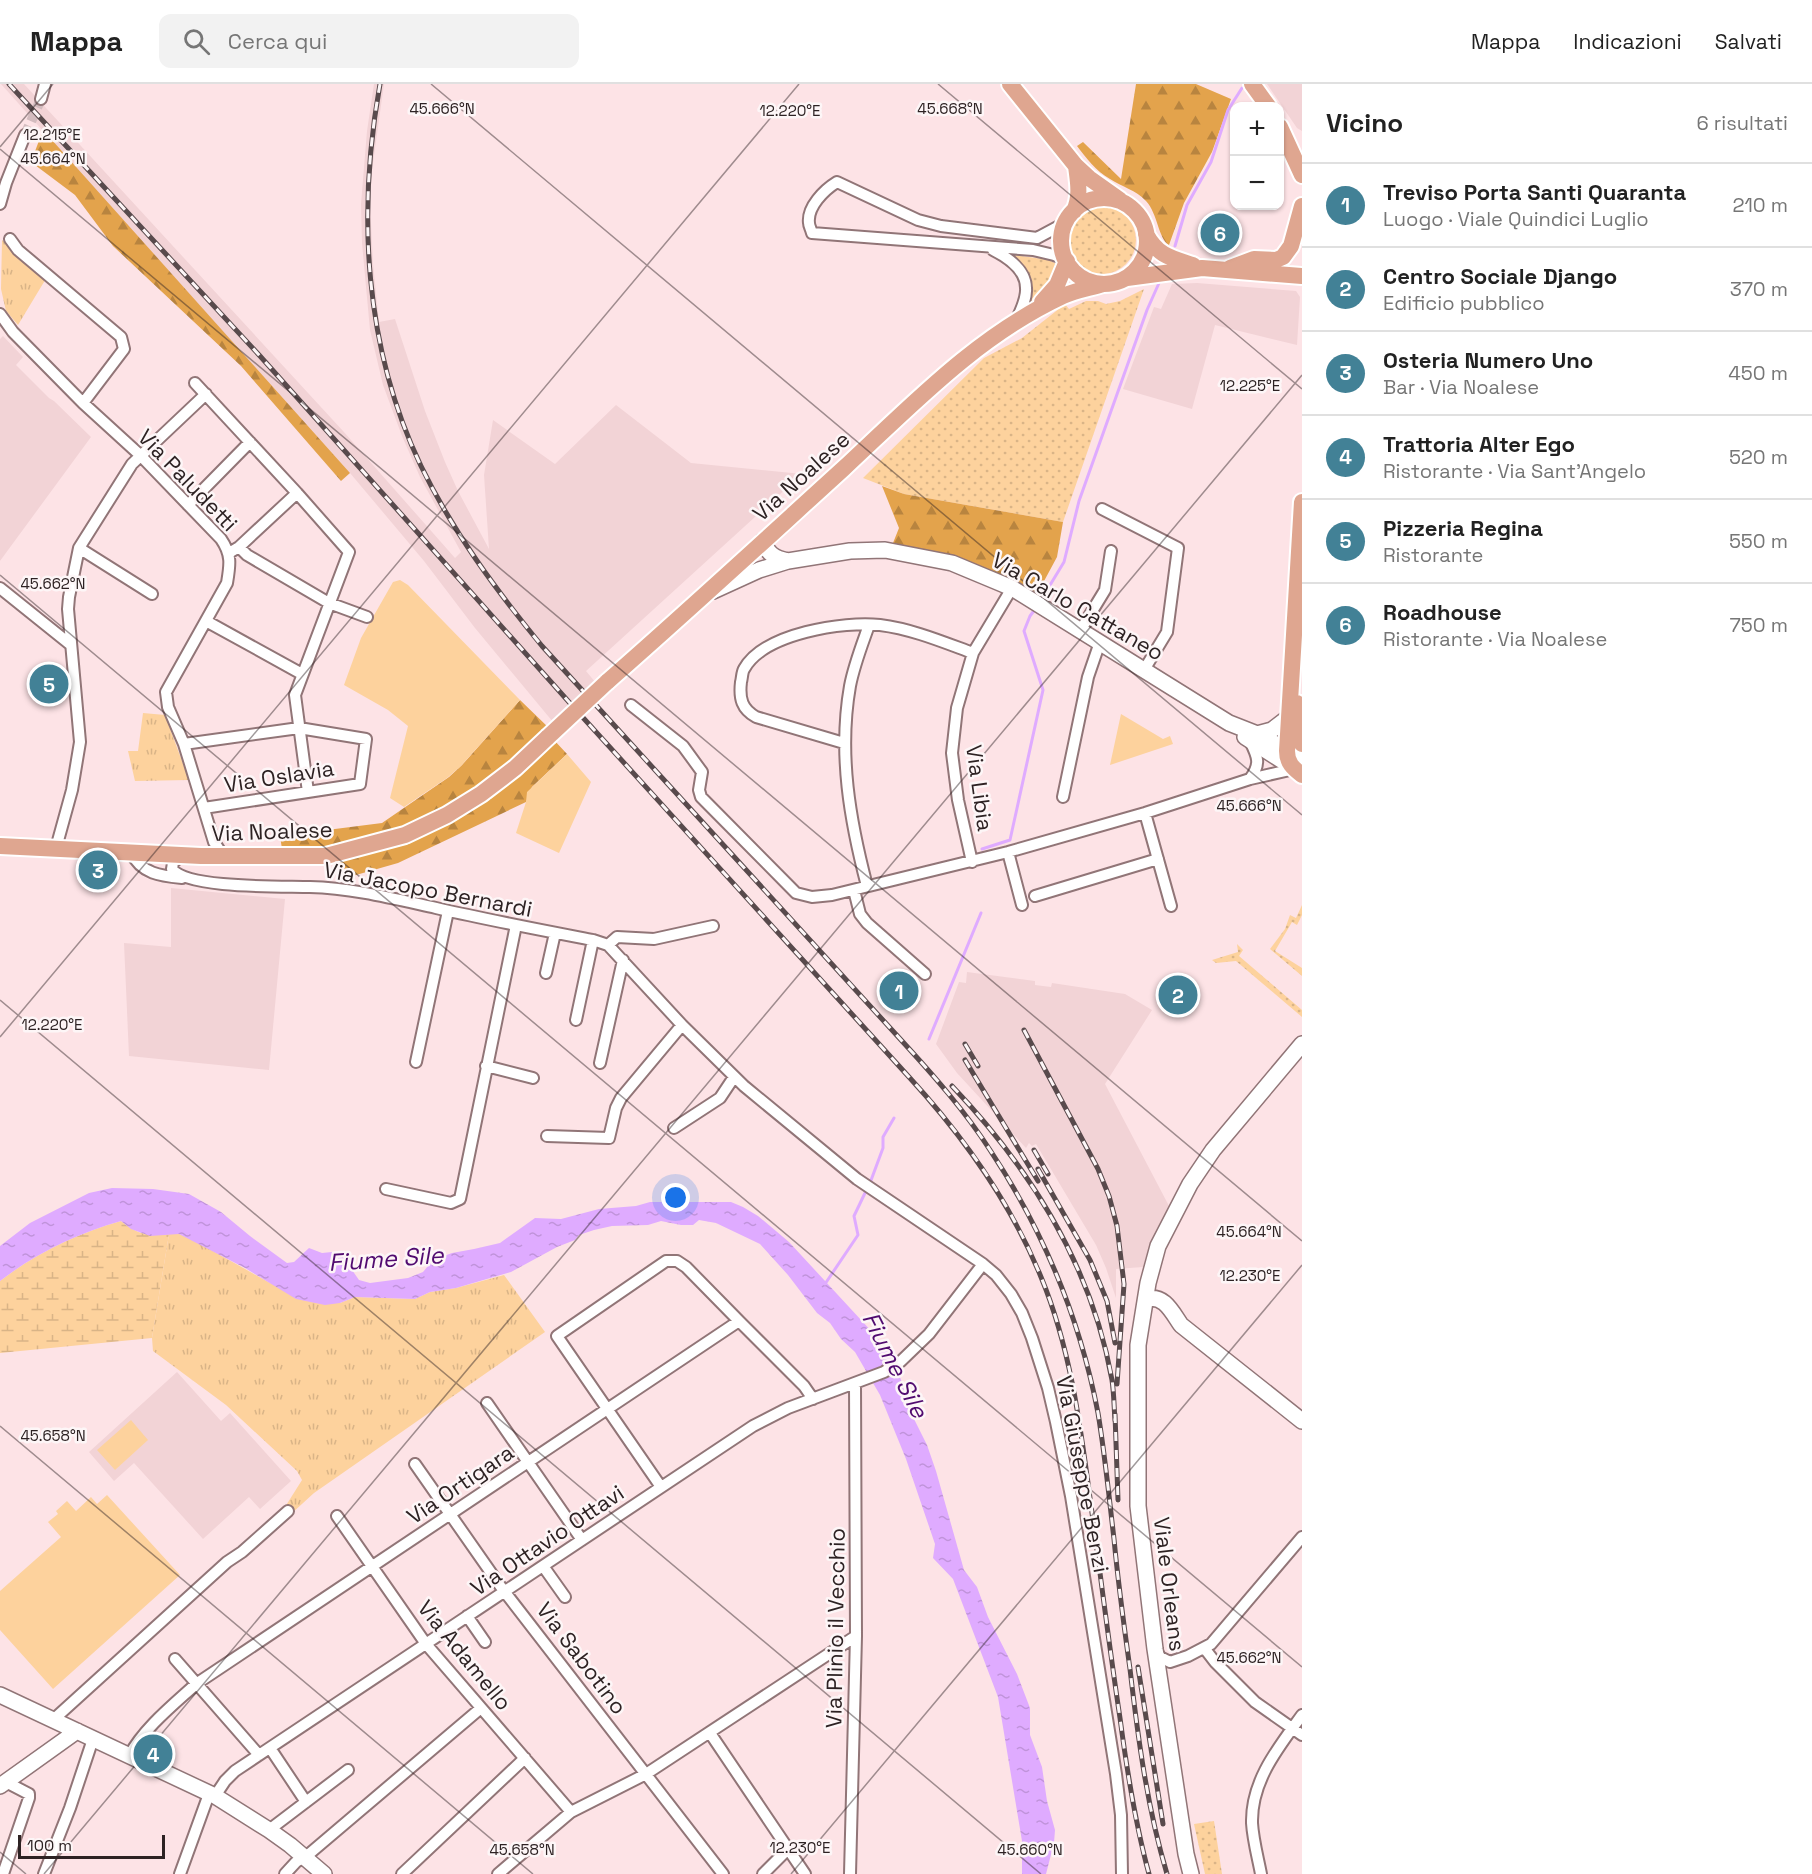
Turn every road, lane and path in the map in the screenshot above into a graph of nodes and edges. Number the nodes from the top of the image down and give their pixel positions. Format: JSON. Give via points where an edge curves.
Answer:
{"nodes":[{"id":1,"x":45,"y":84,"type":"edge"},
{"id":2,"x":1010,"y":84,"type":"edge"},
{"id":3,"x":1252,"y":84,"type":"edge"},
{"id":4,"x":41,"y":99,"type":"tunnel mouth"},
{"id":5,"x":1265,"y":102,"type":"edge"},
{"id":6,"x":25,"y":135,"type":"tunnel mouth"},
{"id":7,"x":1284,"y":136,"type":"edge"},
{"id":8,"x":1302,"y":146,"type":"edge"},
{"id":9,"x":1076,"y":166,"type":"junction"},
{"id":10,"x":1300,"y":171,"type":"edge"},
{"id":11,"x":0,"y":204,"type":"edge"},
{"id":12,"x":1125,"y":204,"type":"junction"},
{"id":13,"x":1302,"y":206,"type":"edge"},
{"id":14,"x":1070,"y":217,"type":"junction"},
{"id":15,"x":1146,"y":234,"type":"junction"},
{"id":16,"x":10,"y":239,"type":"dead end"},
{"id":17,"x":987,"y":247,"type":"junction"},
{"id":18,"x":1066,"y":260,"type":"junction"},
{"id":19,"x":1202,"y":268,"type":"junction"},
{"id":20,"x":1227,"y":269,"type":"junction"},
{"id":21,"x":1302,"y":276,"type":"edge"},
{"id":22,"x":1126,"y":278,"type":"junction"},
{"id":23,"x":1102,"y":284,"type":"junction"},
{"id":24,"x":1031,"y":313,"type":"junction"},
{"id":25,"x":0,"y":314,"type":"edge"},
{"id":26,"x":1016,"y":321,"type":"junction"},
{"id":27,"x":195,"y":383,"type":"dead end"},
{"id":28,"x":206,"y":394,"type":"junction"},
{"id":29,"x":83,"y":403,"type":"junction"},
{"id":30,"x":250,"y":442,"type":"junction"},
{"id":31,"x":140,"y":455,"type":"junction"},
{"id":32,"x":297,"y":493,"type":"junction"},
{"id":33,"x":1302,"y":502,"type":"edge"},
{"id":34,"x":188,"y":505,"type":"junction"},
{"id":35,"x":1102,"y":509,"type":"dead end"},
{"id":36,"x":763,"y":541,"type":"junction"},
{"id":37,"x":80,"y":548,"type":"junction"},
{"id":38,"x":234,"y":550,"type":"junction"},
{"id":39,"x":1111,"y":551,"type":"dead end"},
{"id":40,"x":788,"y":561,"type":"junction"},
{"id":41,"x":1299,"y":580,"type":"edge"},
{"id":42,"x":0,"y":588,"type":"edge"},
{"id":43,"x":1018,"y":592,"type":"junction"},
{"id":44,"x":152,"y":594,"type":"dead end"},
{"id":45,"x":704,"y":595,"type":"junction"},
{"id":46,"x":329,"y":603,"type":"junction"},
{"id":47,"x":367,"y":617,"type":"dead end"},
{"id":48,"x":206,"y":621,"type":"junction"},
{"id":49,"x":869,"y":625,"type":"junction"},
{"id":50,"x":1080,"y":631,"type":"junction"},
{"id":51,"x":1100,"y":642,"type":"junction"},
{"id":52,"x":71,"y":645,"type":"junction"},
{"id":53,"x":974,"y":653,"type":"junction"},
{"id":54,"x":1294,"y":660,"type":"junction"},
{"id":55,"x":1144,"y":670,"type":"junction"},
{"id":56,"x":302,"y":674,"type":"junction"},
{"id":57,"x":631,"y":705,"type":"dead end"},
{"id":58,"x":1289,"y":717,"type":"junction"},
{"id":59,"x":299,"y":728,"type":"junction"},
{"id":60,"x":1254,"y":738,"type":"junction"},
{"id":61,"x":844,"y":743,"type":"junction"},
{"id":62,"x":184,"y":744,"type":"junction"},
{"id":63,"x":1296,"y":760,"type":"edge"},
{"id":64,"x":1252,"y":779,"type":"junction"},
{"id":65,"x":308,"y":792,"type":"junction"},
{"id":66,"x":1063,"y":797,"type":"dead end"},
{"id":67,"x":204,"y":808,"type":"junction"},
{"id":68,"x":1145,"y":813,"type":"junction"},
{"id":69,"x":0,"y":846,"type":"edge"},
{"id":70,"x":56,"y":848,"type":"junction"},
{"id":71,"x":131,"y":852,"type":"junction"},
{"id":72,"x":1008,"y":852,"type":"junction"},
{"id":73,"x":181,"y":855,"type":"junction"},
{"id":74,"x":230,"y":856,"type":"junction"},
{"id":75,"x":1158,"y":859,"type":"junction"},
{"id":76,"x":972,"y":862,"type":"junction"},
{"id":77,"x":185,"y":878,"type":"junction"},
{"id":78,"x":867,"y":886,"type":"junction"},
{"id":79,"x":854,"y":890,"type":"junction"},
{"id":80,"x":1035,"y":896,"type":"dead end"},
{"id":81,"x":1022,"y":905,"type":"dead end"},
{"id":82,"x":1171,"y":906,"type":"dead end"},
{"id":83,"x":448,"y":911,"type":"junction"},
{"id":84,"x":516,"y":925,"type":"junction"},
{"id":85,"x":713,"y":926,"type":"dead end"},
{"id":86,"x":555,"y":933,"type":"junction"},
{"id":87,"x":593,"y":939,"type":"junction"},
{"id":88,"x":608,"y":945,"type":"junction"},
{"id":89,"x":623,"y":960,"type":"junction"},
{"id":90,"x":546,"y":973,"type":"dead end"},
{"id":91,"x":925,"y":974,"type":"dead end"},
{"id":92,"x":576,"y":1020,"type":"dead end"},
{"id":93,"x":682,"y":1024,"type":"junction"},
{"id":94,"x":1302,"y":1044,"type":"edge"},
{"id":95,"x":416,"y":1062,"type":"dead end"},
{"id":96,"x":600,"y":1063,"type":"dead end"},
{"id":97,"x":486,"y":1066,"type":"junction"},
{"id":98,"x":734,"y":1077,"type":"junction"},
{"id":99,"x":533,"y":1078,"type":"dead end"},
{"id":100,"x":674,"y":1128,"type":"dead end"},
{"id":101,"x":547,"y":1136,"type":"dead end"},
{"id":102,"x":386,"y":1189,"type":"dead end"},
{"id":103,"x":983,"y":1264,"type":"junction"},
{"id":104,"x":1146,"y":1299,"type":"junction"},
{"id":105,"x":739,"y":1321,"type":"junction"},
{"id":106,"x":860,"y":1381,"type":"junction"},
{"id":107,"x":813,"y":1399,"type":"junction"},
{"id":108,"x":487,"y":1403,"type":"dead end"},
{"id":109,"x":607,"y":1410,"type":"junction"},
{"id":110,"x":1301,"y":1417,"type":"edge"},
{"id":111,"x":527,"y":1463,"type":"junction"},
{"id":112,"x":415,"y":1464,"type":"dead end"},
{"id":113,"x":661,"y":1487,"type":"junction"},
{"id":114,"x":288,"y":1511,"type":"dead end"},
{"id":115,"x":449,"y":1515,"type":"junction"},
{"id":116,"x":337,"y":1516,"type":"dead end"},
{"id":117,"x":1302,"y":1537,"type":"edge"},
{"id":118,"x":582,"y":1540,"type":"junction"},
{"id":119,"x":543,"y":1566,"type":"junction"},
{"id":120,"x":372,"y":1567,"type":"junction"},
{"id":121,"x":505,"y":1591,"type":"junction"},
{"id":122,"x":565,"y":1597,"type":"dead end"},
{"id":123,"x":467,"y":1616,"type":"junction"},
{"id":124,"x":856,"y":1636,"type":"junction"},
{"id":125,"x":485,"y":1642,"type":"dead end"},
{"id":126,"x":426,"y":1644,"type":"junction"},
{"id":127,"x":1155,"y":1649,"type":"junction"},
{"id":128,"x":1205,"y":1649,"type":"junction"},
{"id":129,"x":175,"y":1659,"type":"dead end"},
{"id":130,"x":1170,"y":1662,"type":"junction"},
{"id":131,"x":196,"y":1684,"type":"junction"},
{"id":132,"x":1162,"y":1684,"type":"junction"},
{"id":133,"x":0,"y":1695,"type":"edge"},
{"id":134,"x":481,"y":1708,"type":"junction"},
{"id":135,"x":1302,"y":1715,"type":"edge"},
{"id":136,"x":53,"y":1720,"type":"junction"},
{"id":137,"x":1293,"y":1728,"type":"junction"},
{"id":138,"x":77,"y":1731,"type":"junction"},
{"id":139,"x":710,"y":1733,"type":"junction"},
{"id":140,"x":1302,"y":1735,"type":"edge"},
{"id":141,"x":93,"y":1739,"type":"junction"},
{"id":142,"x":270,"y":1748,"type":"junction"},
{"id":143,"x":259,"y":1755,"type":"junction"},
{"id":144,"x":129,"y":1756,"type":"junction"},
{"id":145,"x":525,"y":1758,"type":"junction"},
{"id":146,"x":348,"y":1770,"type":"dead end"},
{"id":147,"x":646,"y":1774,"type":"junction"},
{"id":148,"x":3,"y":1784,"type":"edge"},
{"id":149,"x":212,"y":1795,"type":"junction"},
{"id":150,"x":306,"y":1802,"type":"junction"},
{"id":151,"x":571,"y":1812,"type":"junction"},
{"id":152,"x":269,"y":1830,"type":"junction"},
{"id":153,"x":788,"y":1849,"type":"junction"},
{"id":154,"x":304,"y":1857,"type":"junction"},
{"id":155,"x":3,"y":1874,"type":"edge"},
{"id":156,"x":44,"y":1874,"type":"edge"},
{"id":157,"x":180,"y":1874,"type":"edge"},
{"id":158,"x":285,"y":1874,"type":"edge"},
{"id":159,"x":324,"y":1874,"type":"edge"},
{"id":160,"x":402,"y":1874,"type":"edge"},
{"id":161,"x":498,"y":1874,"type":"edge"},
{"id":162,"x":723,"y":1874,"type":"edge"},
{"id":163,"x":763,"y":1874,"type":"edge"},
{"id":164,"x":805,"y":1874,"type":"edge"},
{"id":165,"x":850,"y":1874,"type":"edge"},
{"id":166,"x":1122,"y":1874,"type":"edge"},
{"id":167,"x":1191,"y":1874,"type":"edge"},
{"id":168,"x":1261,"y":1874,"type":"edge"}],
"edges":[{"from":1,"to":4,"type":"street"},
{"from":2,"to":9,"type":"main road","name":"Via Noalese"},
{"from":3,"to":5,"type":"main road"},
{"from":6,"to":11,"type":"street"},
{"from":7,"to":10,"type":"main road"},
{"from":8,"to":10,"type":"main road"},
{"from":9,"to":12,"type":"main road","name":"Via Noalese"},
{"from":9,"to":14,"type":"main road","name":"Via Noalese","via":[[1080,191]]},
{"from":12,"to":14,"type":"main road","via":[[1089,201]]},
{"from":12,"to":15,"type":"main road","name":"Via Noalese","via":[[1139,217]]},
{"from":13,"to":20,"type":"main road","via":[[1291,246],[1283,257],[1254,259]]},
{"from":14,"to":17,"type":"street","via":[[1037,238],[941,226],[918,220],[837,182],[826,189],[811,210],[808,222],[812,233]]},
{"from":14,"to":18,"type":"main road","name":"Via Noalese","via":[[1062,235]]},
{"from":15,"to":19,"type":"main road","name":"Via Noalese","via":[[1161,253]]},
{"from":15,"to":22,"type":"main road","via":[[1143,259]]},
{"from":16,"to":29,"type":"street","via":[[121,338],[124,349]]},
{"from":17,"to":18,"type":"street","via":[[1033,250]]},
{"from":17,"to":26,"type":"street","via":[[1007,257],[1022,273],[1026,288]]},
{"from":18,"to":23,"type":"main road","via":[[1082,278]]},
{"from":18,"to":24,"type":"main road","name":"Via Noalese","via":[[1057,285]]},
{"from":19,"to":20,"type":"main road","name":"Via Noalese"},
{"from":19,"to":22,"type":"main road","name":"Via Noalese"},
{"from":20,"to":21,"type":"main road","name":"Via Noalese"},
{"from":22,"to":23,"type":"main road","name":"Via Noalese"},
{"from":23,"to":24,"type":"main road","name":"Via Noalese","via":[[1066,295]]},
{"from":24,"to":26,"type":"main road","name":"Via Noalese"},
{"from":25,"to":29,"type":"street","name":"Via Paludetti"},
{"from":26,"to":36,"type":"main road","name":"Via Noalese","via":[[951,368]]},
{"from":27,"to":28,"type":"street"},
{"from":28,"to":30,"type":"street"},
{"from":28,"to":31,"type":"street"},
{"from":29,"to":31,"type":"street","name":"Via Paludetti"},
{"from":30,"to":32,"type":"street"},
{"from":30,"to":34,"type":"street"},
{"from":31,"to":34,"type":"street","name":"Via Paludetti"},
{"from":31,"to":37,"type":"street"},
{"from":32,"to":38,"type":"street"},
{"from":32,"to":46,"type":"street","via":[[349,552]]},
{"from":33,"to":41,"type":"main road"},
{"from":34,"to":38,"type":"street","name":"Via Paludetti"},
{"from":35,"to":55,"type":"street","via":[[1178,548],[1167,632]]},
{"from":36,"to":40,"type":"street","via":[[771,554]]},
{"from":36,"to":45,"type":"main road","name":"Via Noalese"},
{"from":37,"to":44,"type":"street"},
{"from":37,"to":52,"type":"street","via":[[68,603]]},
{"from":38,"to":46,"type":"street"},
{"from":38,"to":48,"type":"street","name":"Via Paludetti","via":[[227,583]]},
{"from":39,"to":50,"type":"street","via":[[1105,590]]},
{"from":40,"to":43,"type":"street","name":"Via Carlo Cattaneo","via":[[885,550],[952,563]]},
{"from":40,"to":45,"type":"street","name":"Via Carlo Cattaneo"},
{"from":41,"to":54,"type":"main road"},
{"from":42,"to":52,"type":"street"},
{"from":43,"to":50,"type":"street","name":"Via Carlo Cattaneo"},
{"from":43,"to":53,"type":"street","name":"Via Libia"},
{"from":45,"to":74,"type":"main road","name":"Via Noalese","bridge":true,"via":[[515,768],[447,815],[405,835],[326,856]]},
{"from":46,"to":47,"type":"street"},
{"from":46,"to":56,"type":"street"},
{"from":48,"to":56,"type":"street"},
{"from":48,"to":62,"type":"street","name":"Via Paludetti","via":[[166,692],[168,707]]},
{"from":49,"to":53,"type":"street","via":[[915,633]]},
{"from":49,"to":61,"type":"street","via":[[850,686]]},
{"from":49,"to":61,"type":"street","via":[[812,630],[781,641],[744,669],[741,702],[747,711]]},
{"from":50,"to":51,"type":"street","name":"Via Carlo Cattaneo"},
{"from":51,"to":55,"type":"street","name":"Via Carlo Cattaneo"},
{"from":51,"to":66,"type":"street","via":[[1088,677]]},
{"from":52,"to":70,"type":"street","via":[[80,742]]},
{"from":53,"to":76,"type":"street","name":"Via Libia","via":[[957,708],[952,753]]},
{"from":54,"to":58,"type":"main road"},
{"from":54,"to":63,"type":"main road"},
{"from":55,"to":60,"type":"street","name":"Via Carlo Cattaneo"},
{"from":56,"to":59,"type":"street","via":[[295,695]]},
{"from":57,"to":79,"type":"street","via":[[688,751],[702,772],[701,797],[796,893],[812,897]]},
{"from":58,"to":60,"type":"street"},
{"from":58,"to":63,"type":"main road"},
{"from":59,"to":62,"type":"street"},
{"from":59,"to":65,"type":"street"},
{"from":59,"to":65,"type":"street","name":"Via Oslavia","via":[[366,739],[360,783]]},
{"from":60,"to":63,"type":"street","name":"Via Carlo Cattaneo"},
{"from":60,"to":64,"type":"street","via":[[1257,765]]},
{"from":61,"to":78,"type":"street","via":[[850,811]]},
{"from":62,"to":67,"type":"street","name":"Via Paludetti"},
{"from":63,"to":64,"type":"street"},
{"from":63,"to":64,"type":"street"},
{"from":64,"to":68,"type":"street"},
{"from":65,"to":67,"type":"street","name":"Via Oslavia"},
{"from":67,"to":74,"type":"street","name":"Via Paludetti","via":[[214,842]]},
{"from":68,"to":72,"type":"street"},
{"from":68,"to":75,"type":"street"},
{"from":69,"to":70,"type":"main road","name":"Via Noalese"},
{"from":70,"to":71,"type":"main road","name":"Via Noalese"},
{"from":71,"to":73,"type":"main road","name":"Via Noalese"},
{"from":71,"to":77,"type":"street","name":"Via Jacopo Bernardi","via":[[148,872]]},
{"from":72,"to":76,"type":"street"},
{"from":72,"to":81,"type":"street"},
{"from":73,"to":74,"type":"main road","name":"Via Noalese"},
{"from":73,"to":77,"type":"street","via":[[172,869]]},
{"from":75,"to":80,"type":"street"},
{"from":75,"to":82,"type":"street"},
{"from":76,"to":78,"type":"street"},
{"from":77,"to":83,"type":"street","name":"Via Jacopo Bernardi","via":[[215,884],[328,888]]},
{"from":78,"to":79,"type":"street"},
{"from":79,"to":91,"type":"street","via":[[860,914]]},
{"from":83,"to":84,"type":"street","name":"Via Jacopo Bernardi"},
{"from":83,"to":95,"type":"street"},
{"from":84,"to":86,"type":"street","name":"Via Jacopo Bernardi"},
{"from":84,"to":97,"type":"street"},
{"from":85,"to":88,"type":"street","via":[[654,939],[617,938]]},
{"from":86,"to":87,"type":"street","name":"Via Jacopo Bernardi"},
{"from":86,"to":90,"type":"street","name":"Via Jacopo Bernardi"},
{"from":87,"to":88,"type":"street","name":"Via Jacopo Bernardi"},
{"from":87,"to":92,"type":"street"},
{"from":88,"to":89,"type":"street","name":"Via Giuseppe Benzi"},
{"from":89,"to":93,"type":"street","name":"Via Giuseppe Benzi"},
{"from":89,"to":96,"type":"street"},
{"from":93,"to":98,"type":"street","name":"Via Giuseppe Benzi"},
{"from":93,"to":101,"type":"street","via":[[621,1098],[609,1138]]},
{"from":94,"to":104,"type":"street","name":"Viale Orleans","via":[[1213,1150],[1190,1184],[1158,1246]]},
{"from":97,"to":99,"type":"street"},
{"from":97,"to":102,"type":"street","via":[[460,1199],[451,1203]]},
{"from":98,"to":100,"type":"street","via":[[720,1098]]},
{"from":98,"to":103,"type":"street","name":"Via Giuseppe Benzi","via":[[857,1179]]},
{"from":103,"to":106,"type":"street","name":"Via Ottavio Ottavi","via":[[929,1334],[901,1361]]},
{"from":103,"to":166,"type":"street","name":"Via Giuseppe Benzi","via":[[1004,1284],[1022,1313],[1056,1422],[1116,1774]]},
{"from":104,"to":110,"type":"street","via":[[1156,1298],[1166,1304],[1180,1325]]},
{"from":104,"to":127,"type":"street","name":"Viale Orleans","via":[[1138,1345],[1138,1506]]},
{"from":105,"to":107,"type":"street"},
{"from":105,"to":109,"type":"street","name":"Via Ortigara"},
{"from":105,"to":109,"type":"street","via":[[681,1263],[661,1263],[557,1336]]},
{"from":106,"to":107,"type":"street","name":"Via Ottavio Ottavi"},
{"from":106,"to":124,"type":"street","name":"Via Plinio il Vecchio"},
{"from":107,"to":113,"type":"street","name":"Via Ottavio Ottavi","via":[[753,1426]]},
{"from":108,"to":111,"type":"street"},
{"from":109,"to":111,"type":"street","name":"Via Ortigara"},
{"from":109,"to":113,"type":"street"},
{"from":111,"to":115,"type":"street","name":"Via Ortigara"},
{"from":111,"to":118,"type":"street"},
{"from":112,"to":115,"type":"street","name":"Via Sabotino"},
{"from":113,"to":118,"type":"street","name":"Via Ottavio Ottavi"},
{"from":114,"to":136,"type":"street"},
{"from":115,"to":120,"type":"street","name":"Via Ortigara"},
{"from":115,"to":121,"type":"street","name":"Via Sabotino"},
{"from":116,"to":120,"type":"street","name":"Via Adamello"},
{"from":117,"to":128,"type":"street"},
{"from":118,"to":119,"type":"street","name":"Via Ottavio Ottavi"},
{"from":119,"to":121,"type":"street","name":"Via Ottavio Ottavi"},
{"from":119,"to":122,"type":"street"},
{"from":120,"to":126,"type":"street","name":"Via Adamello"},
{"from":120,"to":131,"type":"street","name":"Via Ortigara"},
{"from":121,"to":123,"type":"street","name":"Via Ottavio Ottavi"},
{"from":121,"to":147,"type":"street","name":"Via Sabotino"},
{"from":123,"to":125,"type":"street"},
{"from":123,"to":126,"type":"street","name":"Via Ottavio Ottavi"},
{"from":124,"to":139,"type":"street"},
{"from":124,"to":165,"type":"street","name":"Via Plinio il Vecchio"},
{"from":126,"to":134,"type":"street","name":"Via Adamello"},
{"from":126,"to":142,"type":"street","name":"Via Ottavio Ottavi"},
{"from":127,"to":130,"type":"street","via":[[1160,1658]]},
{"from":127,"to":132,"type":"street","name":"Viale Orleans"},
{"from":128,"to":130,"type":"street"},
{"from":128,"to":137,"type":"street","via":[[1255,1702]]},
{"from":129,"to":131,"type":"street"},
{"from":130,"to":132,"type":"street"},
{"from":131,"to":143,"type":"street"},
{"from":131,"to":144,"type":"street","name":"Via Ortigara","via":[[168,1709]]},
{"from":132,"to":167,"type":"street","name":"Viale Orleans"},
{"from":133,"to":136,"type":"street"},
{"from":134,"to":145,"type":"street","name":"Via Adamello"},
{"from":134,"to":154,"type":"street"},
{"from":135,"to":137,"type":"street"},
{"from":136,"to":138,"type":"street"},
{"from":137,"to":140,"type":"street"},
{"from":137,"to":168,"type":"street","via":[[1263,1773],[1256,1791],[1252,1825]]},
{"from":138,"to":141,"type":"street"},
{"from":138,"to":148,"type":"street"},
{"from":139,"to":147,"type":"street"},
{"from":139,"to":153,"type":"street"},
{"from":141,"to":144,"type":"street"},
{"from":141,"to":156,"type":"street"},
{"from":142,"to":143,"type":"street","name":"Via Ottavio Ottavi"},
{"from":142,"to":150,"type":"street"},
{"from":143,"to":149,"type":"street","name":"Via Ottavio Ottavi","via":[[230,1775]]},
{"from":144,"to":149,"type":"street"},
{"from":145,"to":151,"type":"street","name":"Via Adamello"},
{"from":145,"to":160,"type":"street"},
{"from":146,"to":150,"type":"street"},
{"from":147,"to":151,"type":"street"},
{"from":147,"to":162,"type":"street","name":"Via Sabotino"},
{"from":148,"to":155,"type":"street","via":[[26,1791],[29,1798]]},
{"from":149,"to":152,"type":"street"},
{"from":149,"to":157,"type":"street","name":"Via Ottavio Ottavi"},
{"from":150,"to":152,"type":"street"},
{"from":151,"to":161,"type":"street"},
{"from":152,"to":154,"type":"street"},
{"from":153,"to":163,"type":"street"},
{"from":153,"to":164,"type":"street"},
{"from":154,"to":158,"type":"street"},
{"from":154,"to":159,"type":"street"}]}
